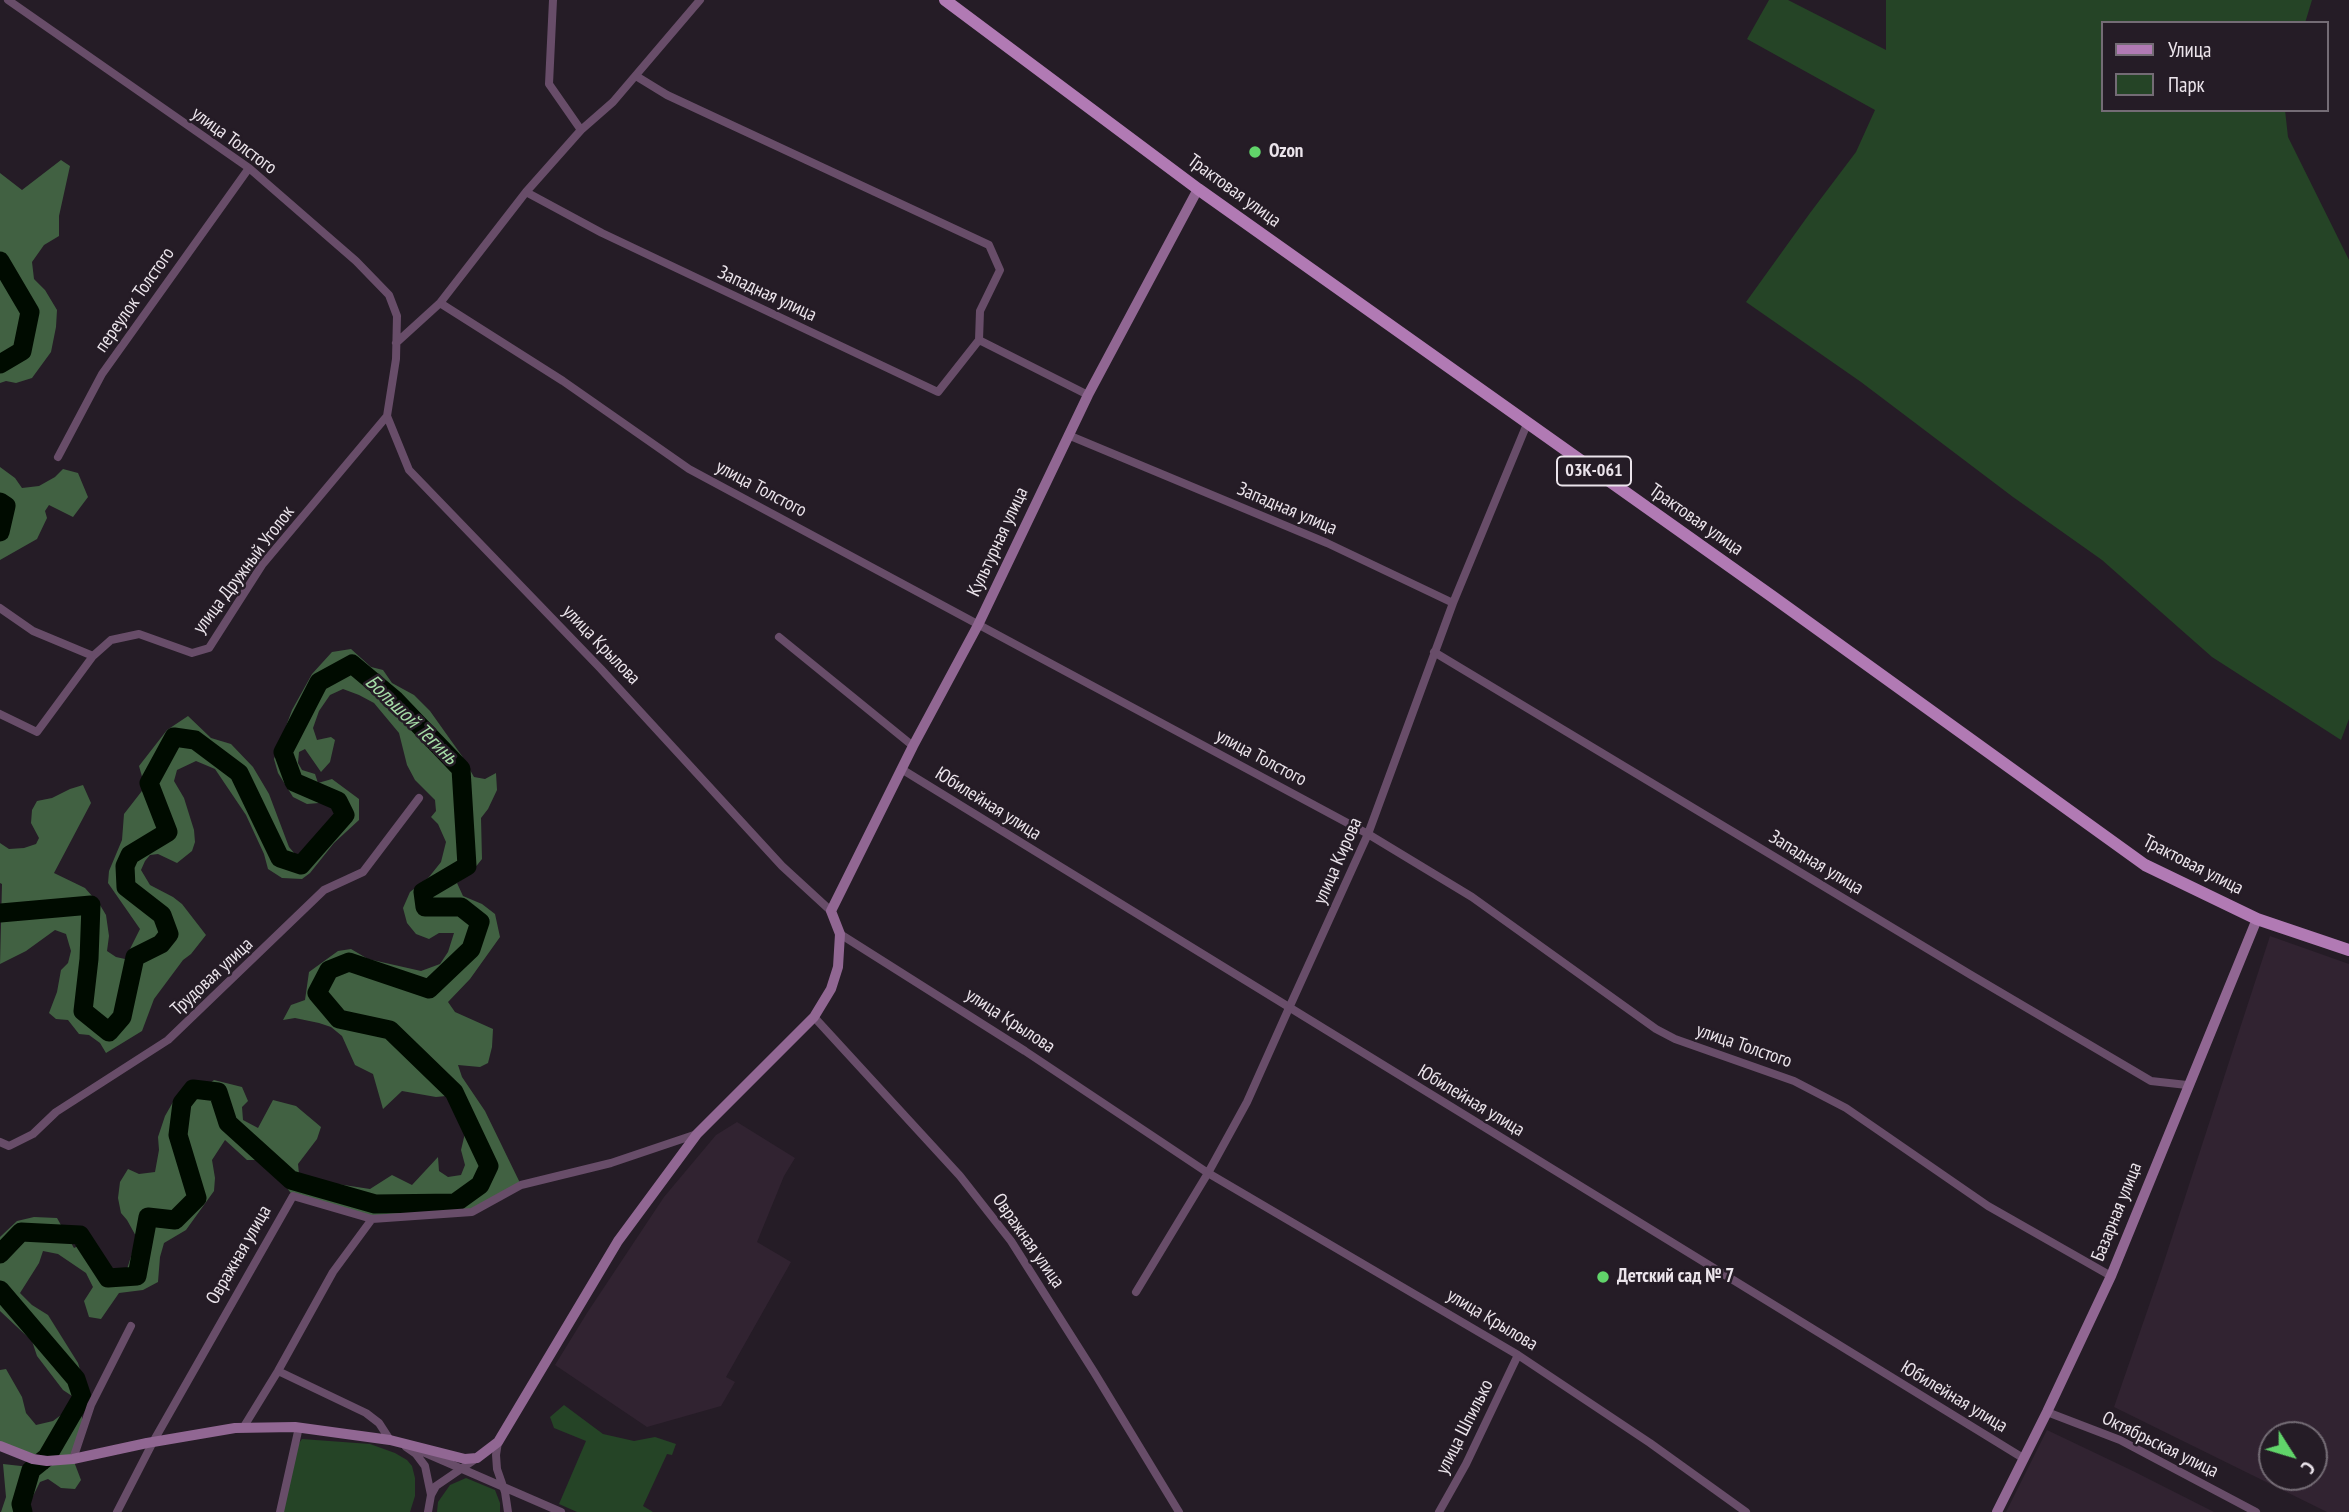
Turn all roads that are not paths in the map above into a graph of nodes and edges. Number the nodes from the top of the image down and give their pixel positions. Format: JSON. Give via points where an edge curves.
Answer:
{"nodes":[{"id":1,"x":8,"y":0,"type":"edge"},
{"id":2,"x":553,"y":0,"type":"edge"},
{"id":3,"x":700,"y":0,"type":"edge"},
{"id":4,"x":945,"y":0,"type":"edge"},
{"id":5,"x":636,"y":76,"type":"junction"},
{"id":6,"x":581,"y":130,"type":"junction"},
{"id":7,"x":249,"y":168,"type":"junction"},
{"id":8,"x":1198,"y":189,"type":"junction"},
{"id":9,"x":526,"y":192,"type":"junction"},
{"id":10,"x":440,"y":303,"type":"junction"},
{"id":11,"x":979,"y":340,"type":"junction"},
{"id":12,"x":396,"y":343,"type":"junction"},
{"id":13,"x":1088,"y":395,"type":"junction"},
{"id":14,"x":387,"y":416,"type":"junction"},
{"id":15,"x":1527,"y":424,"type":"junction"},
{"id":16,"x":1068,"y":435,"type":"junction"},
{"id":17,"x":58,"y":457,"type":"dead end"},
{"id":18,"x":1453,"y":603,"type":"junction"},
{"id":19,"x":0,"y":608,"type":"edge"},
{"id":20,"x":978,"y":625,"type":"junction"},
{"id":21,"x":779,"y":637,"type":"dead end"},
{"id":22,"x":1434,"y":653,"type":"junction"},
{"id":23,"x":93,"y":656,"type":"junction"},
{"id":24,"x":0,"y":714,"type":"edge"},
{"id":25,"x":913,"y":746,"type":"junction"},
{"id":26,"x":903,"y":770,"type":"junction"},
{"id":27,"x":419,"y":798,"type":"dead end"},
{"id":28,"x":1368,"y":834,"type":"junction"},
{"id":29,"x":831,"y":911,"type":"junction"},
{"id":30,"x":2257,"y":919,"type":"junction"},
{"id":31,"x":840,"y":934,"type":"junction"},
{"id":32,"x":2349,"y":950,"type":"edge"},
{"id":33,"x":1289,"y":1009,"type":"junction"},
{"id":34,"x":814,"y":1017,"type":"junction"},
{"id":35,"x":2187,"y":1085,"type":"junction"},
{"id":36,"x":696,"y":1134,"type":"junction"},
{"id":37,"x":0,"y":1142,"type":"edge"},
{"id":38,"x":1208,"y":1173,"type":"junction"},
{"id":39,"x":372,"y":1219,"type":"junction"},
{"id":40,"x":2110,"y":1276,"type":"junction"},
{"id":41,"x":1136,"y":1292,"type":"dead end"},
{"id":42,"x":131,"y":1326,"type":"dead end"},
{"id":43,"x":1518,"y":1355,"type":"junction"},
{"id":44,"x":278,"y":1371,"type":"junction"},
{"id":45,"x":2047,"y":1412,"type":"junction"},
{"id":46,"x":299,"y":1427,"type":"junction"},
{"id":47,"x":243,"y":1428,"type":"junction"},
{"id":48,"x":394,"y":1441,"type":"junction"},
{"id":49,"x":153,"y":1442,"type":"junction"},
{"id":50,"x":498,"y":1443,"type":"junction"},
{"id":51,"x":0,"y":1446,"type":"edge"},
{"id":52,"x":477,"y":1458,"type":"junction"},
{"id":53,"x":2023,"y":1458,"type":"junction"},
{"id":54,"x":73,"y":1459,"type":"junction"},
{"id":55,"x":461,"y":1469,"type":"junction"},
{"id":56,"x":504,"y":1488,"type":"junction"},
{"id":57,"x":430,"y":1495,"type":"junction"},
{"id":58,"x":560,"y":1511,"type":"edge"},
{"id":59,"x":117,"y":1512,"type":"edge"},
{"id":60,"x":280,"y":1512,"type":"edge"},
{"id":61,"x":428,"y":1512,"type":"edge"},
{"id":62,"x":508,"y":1512,"type":"edge"},
{"id":63,"x":544,"y":1512,"type":"edge"},
{"id":64,"x":1179,"y":1512,"type":"edge"},
{"id":65,"x":1439,"y":1512,"type":"edge"},
{"id":66,"x":1746,"y":1512,"type":"edge"},
{"id":67,"x":1997,"y":1512,"type":"edge"},
{"id":68,"x":2256,"y":1512,"type":"edge"}],
"edges":[{"from":1,"to":7,"type":"street","name":"улица Толстого"},
{"from":2,"to":6,"type":"street","via":[[550,84]]},
{"from":3,"to":5,"type":"street"},
{"from":4,"to":8,"type":"main road","name":"Трактовая улица","number":"03К-061"},
{"from":5,"to":6,"type":"street"},
{"from":5,"to":11,"type":"street","via":[[667,95],[989,245],[1000,270],[980,311]]},
{"from":6,"to":9,"type":"street"},
{"from":7,"to":12,"type":"street","name":"улица Толстого","via":[[389,295],[397,316]]},
{"from":7,"to":17,"type":"street","name":"переулок Толстого","via":[[102,374]]},
{"from":8,"to":13,"type":"street","name":"Культурная улица"},
{"from":8,"to":15,"type":"main road","name":"Трактовая улица","number":"03К-061"},
{"from":9,"to":10,"type":"street"},
{"from":9,"to":11,"type":"street","name":"Западная улица","via":[[602,233],[937,392]]},
{"from":10,"to":12,"type":"street"},
{"from":10,"to":20,"type":"street","name":"улица Толстого","via":[[689,469]]},
{"from":11,"to":13,"type":"street"},
{"from":12,"to":14,"type":"street","name":"улица Толстого"},
{"from":13,"to":16,"type":"street","name":"Культурная улица"},
{"from":14,"to":23,"type":"street","name":"улица Дружный Уголок","via":[[262,565],[209,648],[192,653],[139,634],[111,640]]},
{"from":14,"to":29,"type":"street","name":"улица Крылова","via":[[409,471],[610,678],[782,866]]},
{"from":15,"to":18,"type":"street","name":"улица Кирова"},
{"from":15,"to":30,"type":"main road","name":"Трактовая улица","number":"03К-061","via":[[2145,865]]},
{"from":16,"to":18,"type":"street","name":"Западная улица","via":[[1327,543]]},
{"from":16,"to":20,"type":"street","name":"Культурная улица"},
{"from":18,"to":22,"type":"street","name":"улица Кирова"},
{"from":19,"to":23,"type":"street","via":[[33,631]]},
{"from":20,"to":25,"type":"street","name":"Культурная улица"},
{"from":20,"to":28,"type":"street","name":"улица Толстого"},
{"from":21,"to":25,"type":"street"},
{"from":22,"to":28,"type":"street","name":"улица Кирова"},
{"from":22,"to":35,"type":"street","name":"Западная улица","via":[[2151,1081]]},
{"from":23,"to":24,"type":"street","name":"улица Дружный Уголок","via":[[37,732]]},
{"from":25,"to":26,"type":"street","name":"Культурная улица"},
{"from":26,"to":29,"type":"street","name":"Культурная улица"},
{"from":26,"to":33,"type":"street","name":"Юбилейная улица"},
{"from":27,"to":37,"type":"street","name":"Трудовая улица","via":[[363,872],[324,890],[168,1040],[56,1112],[33,1134],[9,1146]]},
{"from":28,"to":33,"type":"street","name":"улица Кирова"},
{"from":28,"to":40,"type":"street","name":"улица Толстого","via":[[1472,897],[1656,1028],[1794,1081],[1846,1108],[1989,1206]]},
{"from":29,"to":31,"type":"street","name":"улица Крылова"},
{"from":30,"to":32,"type":"main road","name":"Трактовая улица"},
{"from":30,"to":35,"type":"street","name":"Базарная улица"},
{"from":31,"to":34,"type":"street","name":"Овражная улица","via":[[838,967]]},
{"from":31,"to":38,"type":"street","name":"улица Крылова"},
{"from":33,"to":38,"type":"street","name":"улица Кирова"},
{"from":33,"to":53,"type":"street","name":"Юбилейная улица"},
{"from":34,"to":36,"type":"street","name":"Овражная улица"},
{"from":34,"to":64,"type":"street","name":"Овражная улица","via":[[960,1176],[1011,1241]]},
{"from":35,"to":40,"type":"street","name":"Базарная улица"},
{"from":36,"to":39,"type":"street","name":"Овражная улица","via":[[611,1163],[520,1185],[472,1212]]},
{"from":36,"to":50,"type":"street","name":"Овражная улица","via":[[618,1241]]},
{"from":38,"to":41,"type":"street","name":"улица Кирова"},
{"from":38,"to":43,"type":"street","name":"улица Крылова"},
{"from":39,"to":44,"type":"street","via":[[332,1272]]},
{"from":39,"to":49,"type":"street","name":"Овражная улица","via":[[293,1196]]},
{"from":40,"to":45,"type":"street","name":"Базарная улица"},
{"from":42,"to":54,"type":"street","via":[[91,1405]]},
{"from":43,"to":65,"type":"street","name":"улица Шпилько"},
{"from":43,"to":66,"type":"street","name":"улица Крылова"},
{"from":44,"to":47,"type":"street"},
{"from":44,"to":48,"type":"street","via":[[366,1413]]},
{"from":45,"to":53,"type":"street","name":"Базарная улица"},
{"from":45,"to":68,"type":"street","name":"Октябрьская улица","via":[[2120,1440]]},
{"from":46,"to":47,"type":"street"},
{"from":46,"to":48,"type":"street"},
{"from":46,"to":60,"type":"street"},
{"from":47,"to":49,"type":"street"},
{"from":48,"to":52,"type":"street","via":[[455,1458]]},
{"from":48,"to":55,"type":"street"},
{"from":48,"to":57,"type":"street","via":[[421,1460]]},
{"from":49,"to":54,"type":"street"},
{"from":49,"to":59,"type":"street","name":"Овражная улица"},
{"from":50,"to":52,"type":"street"},
{"from":50,"to":56,"type":"street","via":[[497,1469]]},
{"from":51,"to":54,"type":"street","via":[[33,1459]]},
{"from":52,"to":55,"type":"street"},
{"from":53,"to":67,"type":"street","name":"Базарная улица"},
{"from":55,"to":56,"type":"street"},
{"from":55,"to":57,"type":"street"},
{"from":56,"to":58,"type":"street"},
{"from":56,"to":62,"type":"street"},
{"from":57,"to":61,"type":"street"},
{"from":58,"to":63,"type":"street"}]}
